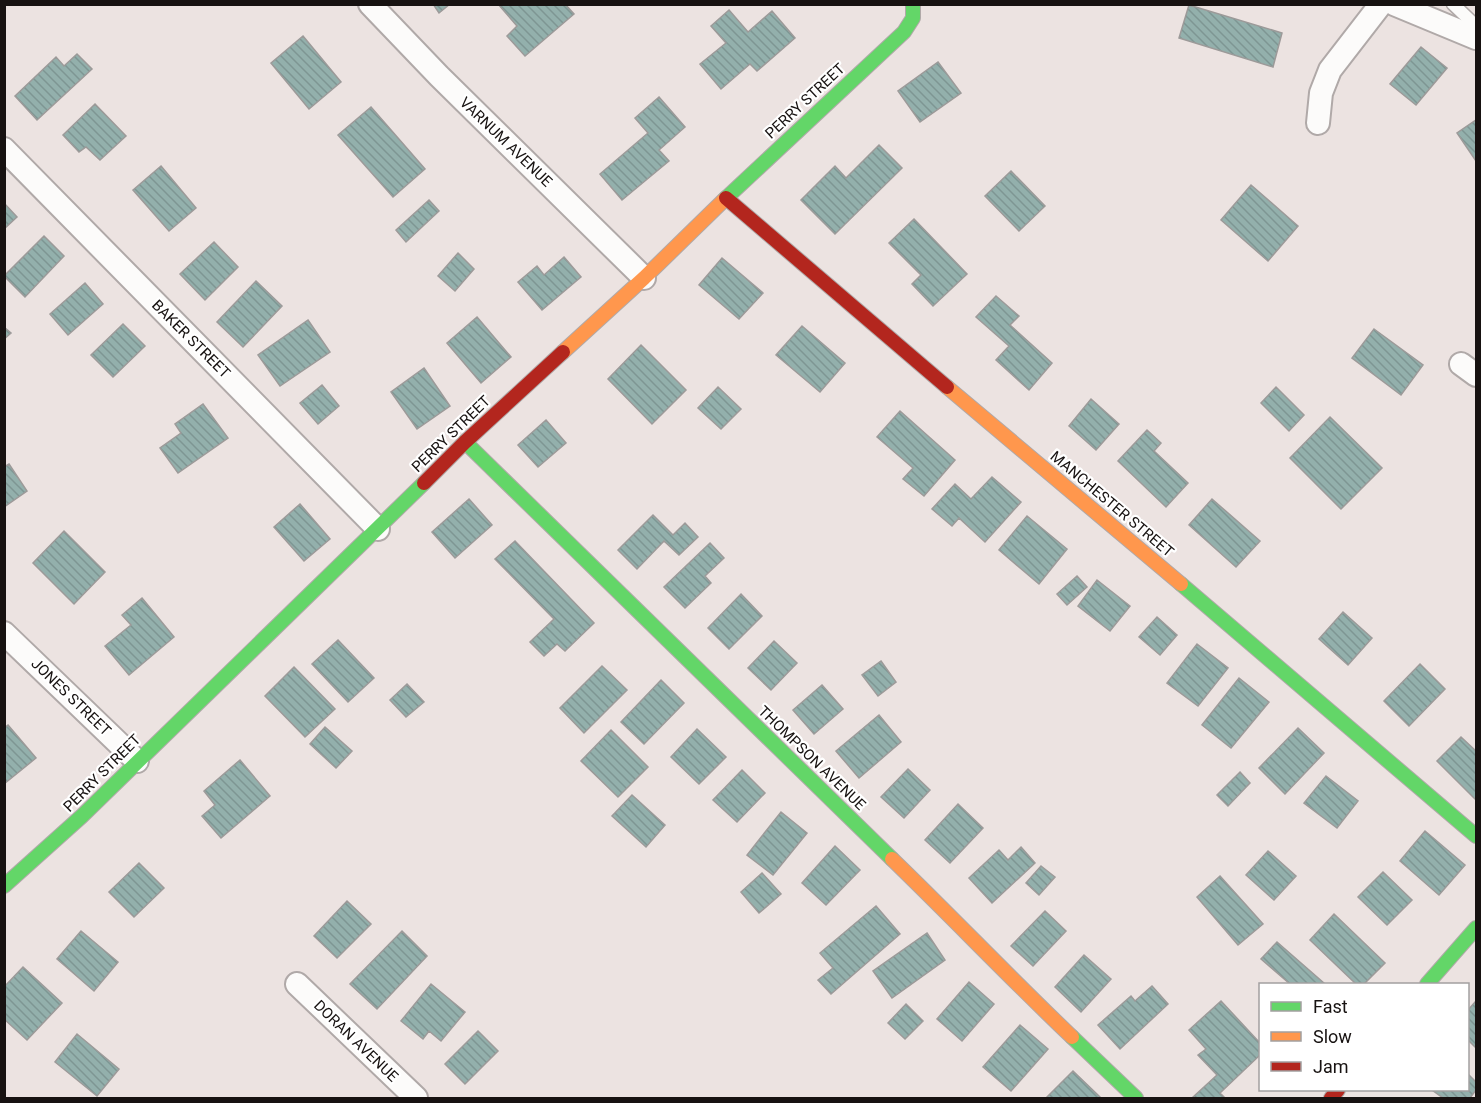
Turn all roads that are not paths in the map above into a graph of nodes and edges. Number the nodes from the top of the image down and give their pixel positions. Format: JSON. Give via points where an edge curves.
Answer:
{"nodes":[{"id":1,"x":370,"y":4,"type":"edge"},
{"id":2,"x":913,"y":4,"type":"edge"},
{"id":3,"x":1381,"y":4,"type":"edge"},
{"id":4,"x":1394,"y":4,"type":"edge"},
{"id":5,"x":1453,"y":4,"type":"edge"},
{"id":6,"x":1476,"y":26,"type":"edge"},
{"id":7,"x":1476,"y":38,"type":"edge"},
{"id":8,"x":1318,"y":123,"type":"dead end"},
{"id":9,"x":4,"y":149,"type":"edge"},
{"id":10,"x":726,"y":198,"type":"junction"},
{"id":11,"x":644,"y":278,"type":"junction"},
{"id":12,"x":465,"y":442,"type":"junction"},
{"id":13,"x":378,"y":529,"type":"junction"},
{"id":14,"x":4,"y":633,"type":"edge"},
{"id":15,"x":137,"y":761,"type":"junction"},
{"id":16,"x":1476,"y":837,"type":"edge"},
{"id":17,"x":4,"y":886,"type":"edge"},
{"id":18,"x":1476,"y":928,"type":"edge"},
{"id":19,"x":1428,"y":983,"type":"edge"},
{"id":20,"x":297,"y":984,"type":"dead end"},
{"id":21,"x":416,"y":1098,"type":"edge"},
{"id":22,"x":1136,"y":1098,"type":"edge"}],
"edges":[{"from":1,"to":11,"type":"street","name":"VARNUM AVENUE"},
{"from":2,"to":10,"type":"street","name":"PERRY STREET","via":[[913,18],[904,32]]},
{"from":3,"to":8,"type":"street","via":[[1330,70],[1321,93]]},
{"from":4,"to":7,"type":"street"},
{"from":5,"to":6,"type":"lane"},
{"from":9,"to":13,"type":"street","name":"BAKER STREET"},
{"from":10,"to":11,"type":"street","name":"PERRY STREET"},
{"from":10,"to":16,"type":"street","name":"MANCHESTER STREET"},
{"from":11,"to":12,"type":"street","name":"PERRY STREET"},
{"from":12,"to":13,"type":"street","name":"PERRY STREET"},
{"from":12,"to":22,"type":"street","name":"THOMPSON AVENUE"},
{"from":13,"to":15,"type":"street","name":"PERRY STREET"},
{"from":14,"to":15,"type":"street","name":"JONES STREET"},
{"from":15,"to":17,"type":"street","name":"PERRY STREET"},
{"from":18,"to":19,"type":"street"},
{"from":20,"to":21,"type":"street","name":"DORAN AVENUE"}]}
